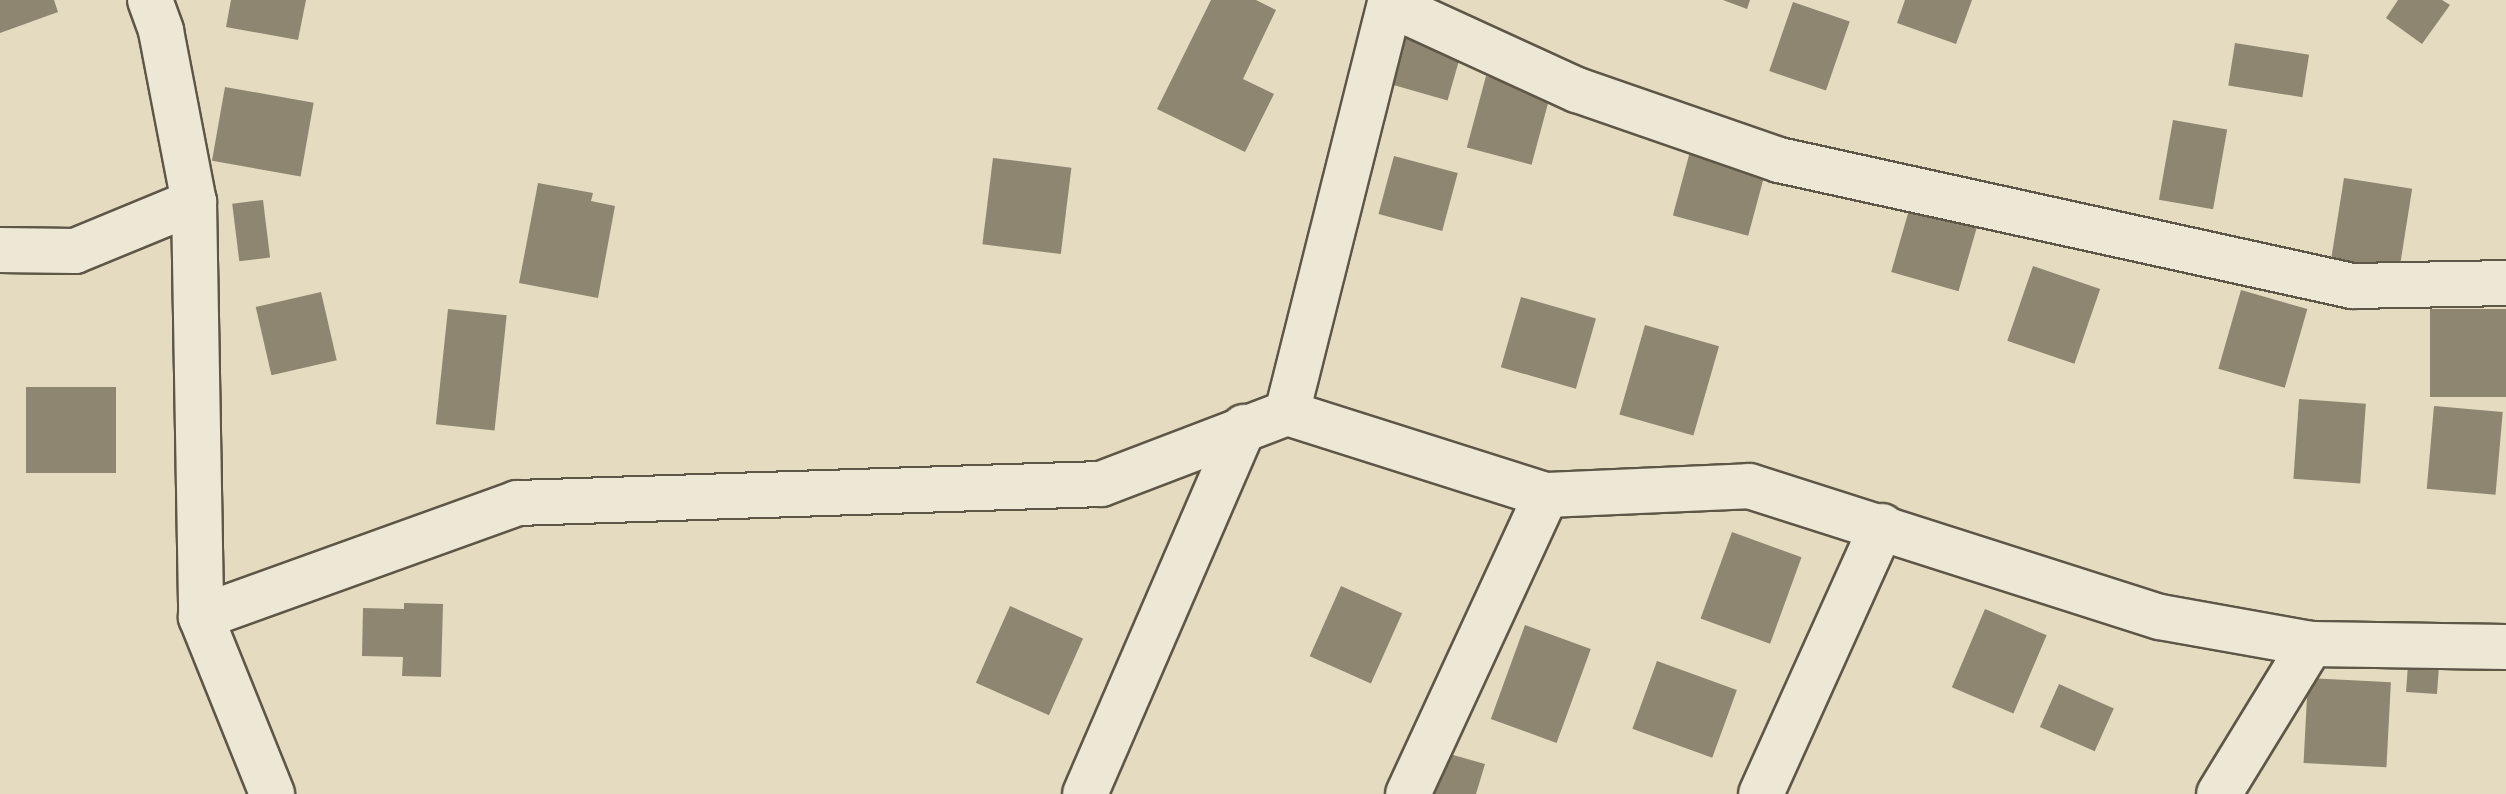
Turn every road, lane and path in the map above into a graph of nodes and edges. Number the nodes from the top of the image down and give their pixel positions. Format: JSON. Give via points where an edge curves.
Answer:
{"nodes":[{"id":1,"x":150,"y":0,"type":"edge"},
{"id":2,"x":1391,"y":2,"type":"edge"},
{"id":3,"x":194,"y":202,"type":"junction"},
{"id":4,"x":0,"y":250,"type":"edge"},
{"id":5,"x":2506,"y":283,"type":"edge"},
{"id":6,"x":1287,"y":413,"type":"junction"},
{"id":7,"x":1244,"y":427,"type":"junction"},
{"id":8,"x":1546,"y":495,"type":"junction"},
{"id":9,"x":1882,"y":526,"type":"junction"},
{"id":10,"x":201,"y":617,"type":"junction"},
{"id":11,"x":2311,"y":644,"type":"junction"},
{"id":12,"x":2506,"y":647,"type":"edge"},
{"id":13,"x":2230,"y":790,"type":"edge"},
{"id":14,"x":272,"y":794,"type":"edge"},
{"id":15,"x":1085,"y":794,"type":"edge"},
{"id":16,"x":1408,"y":794,"type":"edge"},
{"id":17,"x":1761,"y":794,"type":"edge"}],
"edges":[{"from":1,"to":3,"type":"street","via":[[161,31]]},
{"from":2,"to":5,"type":"street","via":[[1577,90],[1779,160],[2352,286]]},
{"from":2,"to":6,"type":"street"},
{"from":3,"to":4,"type":"street","via":[[75,251]]},
{"from":3,"to":10,"type":"street"},
{"from":6,"to":7,"type":"street"},
{"from":6,"to":8,"type":"street"},
{"from":7,"to":10,"type":"street","via":[[1101,484],[517,503]]},
{"from":7,"to":15,"type":"street"},
{"from":8,"to":9,"type":"street","via":[[1749,486]]},
{"from":8,"to":16,"type":"street"},
{"from":9,"to":11,"type":"street","via":[[2160,617]]},
{"from":9,"to":17,"type":"street"},
{"from":10,"to":14,"type":"street"},
{"from":11,"to":12,"type":"street"},
{"from":11,"to":13,"type":"street"}]}
